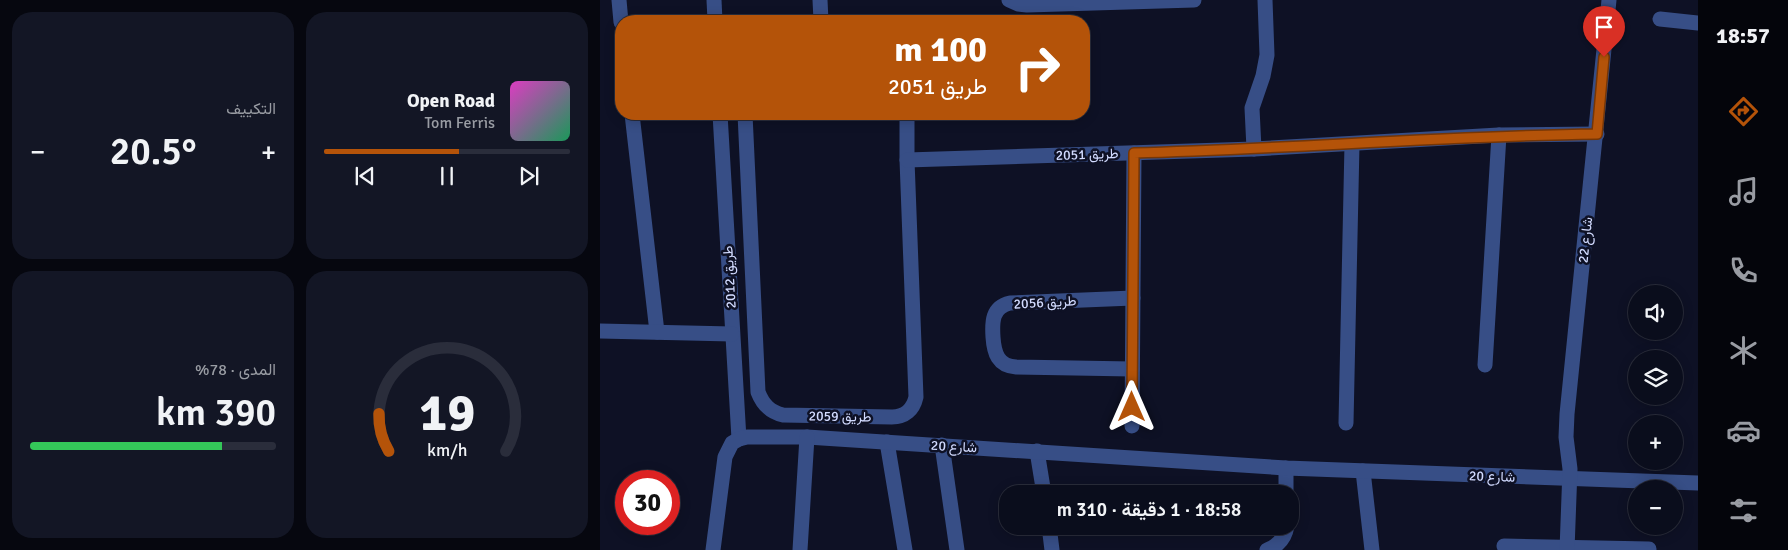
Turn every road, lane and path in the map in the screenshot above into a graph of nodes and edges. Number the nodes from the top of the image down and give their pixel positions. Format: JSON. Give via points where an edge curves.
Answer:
{"nodes":[{"id":1,"x":619,"y":0,"type":"edge"},
{"id":2,"x":714,"y":0,"type":"edge"},
{"id":3,"x":820,"y":0,"type":"edge"},
{"id":4,"x":1009,"y":0,"type":"edge"},
{"id":5,"x":1194,"y":0,"type":"edge"},
{"id":6,"x":1266,"y":0,"type":"edge"},
{"id":7,"x":1609,"y":0,"type":"edge"},
{"id":8,"x":1115,"y":1,"type":"edge"},
{"id":9,"x":620,"y":15,"type":"edge"},
{"id":10,"x":715,"y":15,"type":"edge"},
{"id":11,"x":820,"y":15,"type":"edge"},
{"id":12,"x":1660,"y":18,"type":"dead end"},
{"id":13,"x":1698,"y":23,"type":"edge"},
{"id":14,"x":633,"y":120,"type":"edge"},
{"id":15,"x":720,"y":120,"type":"edge"},
{"id":16,"x":745,"y":120,"type":"edge"},
{"id":17,"x":907,"y":120,"type":"edge"},
{"id":18,"x":1597,"y":134,"type":"junction"},
{"id":19,"x":1500,"y":136,"type":"junction"},
{"id":20,"x":1352,"y":144,"type":"junction"},
{"id":21,"x":1254,"y":149,"type":"junction"},
{"id":22,"x":1134,"y":153,"type":"junction"},
{"id":23,"x":907,"y":160,"type":"junction"},
{"id":24,"x":1133,"y":298,"type":"junction"},
{"id":25,"x":600,"y":331,"type":"edge"},
{"id":26,"x":657,"y":332,"type":"junction"},
{"id":27,"x":732,"y":334,"type":"junction"},
{"id":28,"x":1485,"y":365,"type":"dead end"},
{"id":29,"x":1132,"y":368,"type":"junction"},
{"id":30,"x":1346,"y":422,"type":"dead end"},
{"id":31,"x":1132,"y":426,"type":"dead end"},
{"id":32,"x":807,"y":437,"type":"junction"},
{"id":33,"x":739,"y":439,"type":"junction"},
{"id":34,"x":887,"y":442,"type":"junction"},
{"id":35,"x":942,"y":445,"type":"junction"},
{"id":36,"x":1037,"y":451,"type":"junction"},
{"id":37,"x":1286,"y":468,"type":"junction"},
{"id":38,"x":1364,"y":471,"type":"junction"},
{"id":39,"x":1570,"y":480,"type":"junction"},
{"id":40,"x":1698,"y":483,"type":"edge"},
{"id":41,"x":1043,"y":485,"type":"edge"},
{"id":42,"x":1286,"y":485,"type":"edge"},
{"id":43,"x":1050,"y":535,"type":"edge"},
{"id":44,"x":1283,"y":535,"type":"edge"},
{"id":45,"x":1504,"y":546,"type":"dead end"},
{"id":46,"x":1567,"y":549,"type":"edge"},
{"id":47,"x":1649,"y":549,"type":"edge"},
{"id":48,"x":713,"y":550,"type":"edge"},
{"id":49,"x":800,"y":550,"type":"edge"},
{"id":50,"x":905,"y":550,"type":"edge"},
{"id":51,"x":957,"y":550,"type":"edge"},
{"id":52,"x":1052,"y":550,"type":"edge"},
{"id":53,"x":1267,"y":550,"type":"edge"},
{"id":54,"x":1372,"y":550,"type":"edge"}],
"edges":[{"from":1,"to":9,"type":"street"},
{"from":2,"to":10,"type":"street"},
{"from":3,"to":11,"type":"street"},
{"from":4,"to":8,"type":"street","via":[[1027,5]]},
{"from":5,"to":8,"type":"street"},
{"from":6,"to":21,"type":"street","via":[[1267,55],[1252,108]]},
{"from":7,"to":18,"type":"street","name":"شارع 22"},
{"from":12,"to":13,"type":"street"},
{"from":14,"to":26,"type":"street"},
{"from":15,"to":27,"type":"street","name":"طريق 2012"},
{"from":16,"to":23,"type":"street","name":"طريق 2059","via":[[758,392],[765,405],[776,413],[897,417],[908,412],[915,403]]},
{"from":17,"to":23,"type":"street","name":"طريق 2059"},
{"from":18,"to":19,"type":"street","name":"طريق 2051"},
{"from":18,"to":39,"type":"street","name":"شارع 22","via":[[1567,414]]},
{"from":19,"to":20,"type":"street","name":"طريق 2051"},
{"from":19,"to":28,"type":"street"},
{"from":20,"to":21,"type":"street","name":"طريق 2051"},
{"from":20,"to":30,"type":"street"},
{"from":21,"to":22,"type":"street","name":"طريق 2051"},
{"from":22,"to":23,"type":"street","name":"طريق 2051"},
{"from":22,"to":24,"type":"street"},
{"from":24,"to":29,"type":"street"},
{"from":24,"to":29,"type":"street","name":"طريق 2056","via":[[1010,303],[1000,307],[992,321],[994,350],[1006,366]]},
{"from":25,"to":26,"type":"street"},
{"from":26,"to":27,"type":"street"},
{"from":27,"to":33,"type":"street","name":"طريق 2012"},
{"from":29,"to":31,"type":"street"},
{"from":32,"to":33,"type":"street","name":"شارع 20"},
{"from":32,"to":34,"type":"street","name":"شارع 20"},
{"from":32,"to":49,"type":"street"},
{"from":33,"to":48,"type":"street","via":[[732,443],[725,457]]},
{"from":34,"to":35,"type":"street","name":"شارع 20"},
{"from":34,"to":50,"type":"street"},
{"from":35,"to":36,"type":"street","name":"شارع 20"},
{"from":35,"to":51,"type":"street"},
{"from":36,"to":37,"type":"street","name":"شارع 20"},
{"from":36,"to":41,"type":"street"},
{"from":37,"to":38,"type":"street","name":"شارع 20"},
{"from":37,"to":42,"type":"street"},
{"from":38,"to":39,"type":"street","name":"شارع 20"},
{"from":38,"to":54,"type":"street"},
{"from":39,"to":40,"type":"street","name":"شارع 20"},
{"from":39,"to":46,"type":"street","name":"شارع 22"},
{"from":43,"to":52,"type":"street"},
{"from":44,"to":53,"type":"street","via":[[1277,545]]},
{"from":45,"to":46,"type":"street"},
{"from":46,"to":47,"type":"street"}]}
